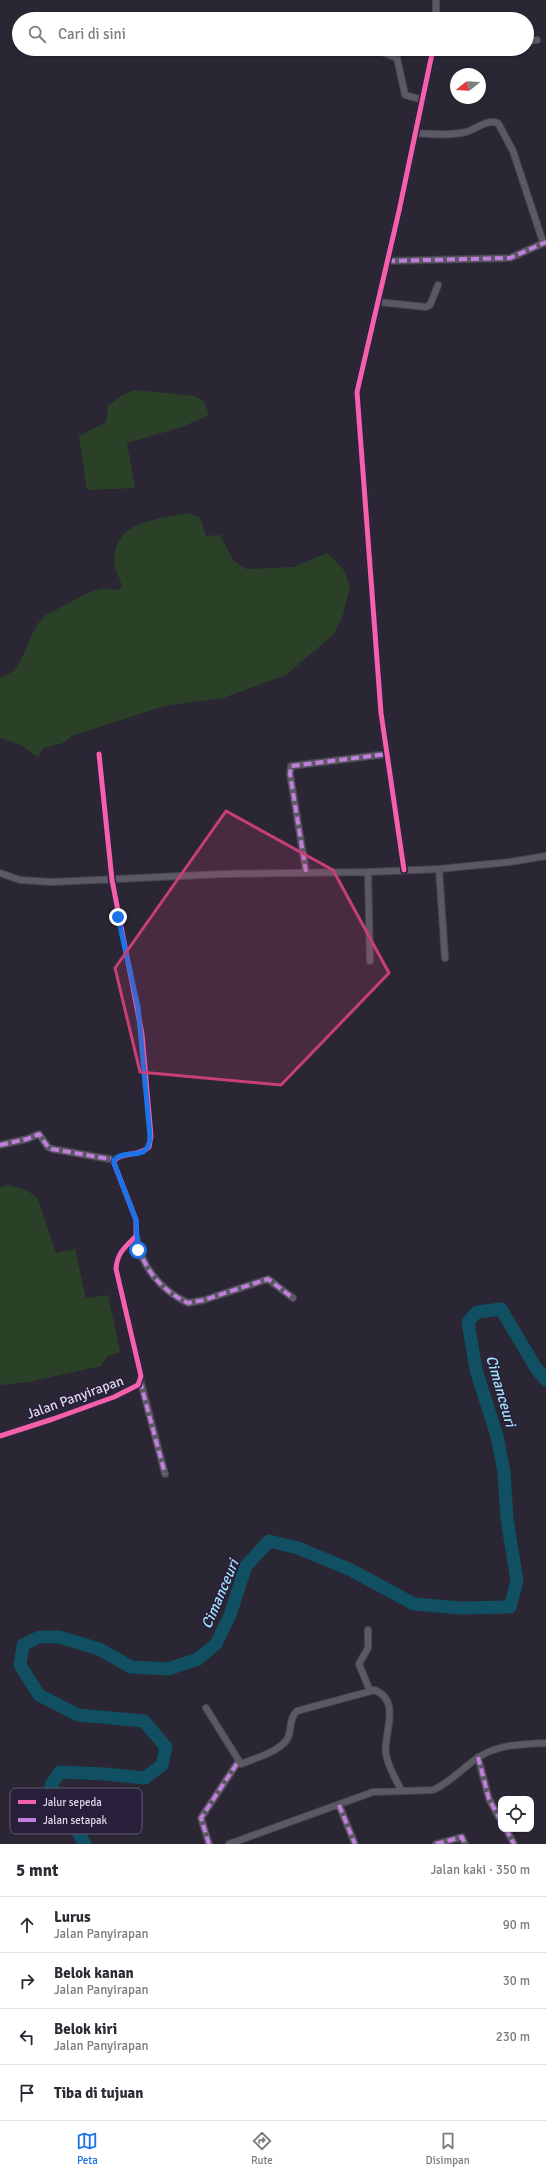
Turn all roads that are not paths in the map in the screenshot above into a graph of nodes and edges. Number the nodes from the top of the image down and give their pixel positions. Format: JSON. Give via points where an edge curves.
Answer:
{"nodes":[{"id":1,"x":436,"y":0,"type":"edge"},
{"id":2,"x":436,"y":12,"type":"edge"},
{"id":3,"x":392,"y":56,"type":"edge"},
{"id":4,"x":432,"y":56,"type":"edge"},
{"id":5,"x":423,"y":100,"type":"junction"},
{"id":6,"x":416,"y":133,"type":"junction"},
{"id":7,"x":544,"y":242,"type":"edge"},
{"id":8,"x":387,"y":261,"type":"junction"},
{"id":9,"x":438,"y":285,"type":"dead end"},
{"id":10,"x":378,"y":302,"type":"junction"},
{"id":11,"x":99,"y":754,"type":"dead end"},
{"id":12,"x":387,"y":754,"type":"junction"},
{"id":13,"x":546,"y":856,"type":"edge"},
{"id":14,"x":439,"y":869,"type":"junction"},
{"id":15,"x":404,"y":870,"type":"junction"},
{"id":16,"x":306,"y":872,"type":"junction"},
{"id":17,"x":368,"y":872,"type":"junction"},
{"id":18,"x":0,"y":873,"type":"edge"},
{"id":19,"x":112,"y":880,"type":"junction"},
{"id":20,"x":445,"y":958,"type":"dead end"},
{"id":21,"x":370,"y":961,"type":"dead end"},
{"id":22,"x":0,"y":1144,"type":"edge"},
{"id":23,"x":114,"y":1160,"type":"junction"},
{"id":24,"x":136,"y":1236,"type":"junction"},
{"id":25,"x":293,"y":1298,"type":"dead end"},
{"id":26,"x":140,"y":1379,"type":"junction"},
{"id":27,"x":0,"y":1436,"type":"edge"},
{"id":28,"x":165,"y":1474,"type":"dead end"},
{"id":29,"x":368,"y":1630,"type":"dead end"},
{"id":30,"x":370,"y":1691,"type":"junction"},
{"id":31,"x":206,"y":1708,"type":"dead end"},
{"id":32,"x":546,"y":1743,"type":"edge"},
{"id":33,"x":478,"y":1758,"type":"junction"},
{"id":34,"x":238,"y":1762,"type":"junction"},
{"id":35,"x":402,"y":1791,"type":"junction"},
{"id":36,"x":339,"y":1805,"type":"junction"},
{"id":37,"x":498,"y":1816,"type":"edge"},
{"id":38,"x":508,"y":1832,"type":"edge"},
{"id":39,"x":209,"y":1844,"type":"edge"},
{"id":40,"x":229,"y":1844,"type":"edge"},
{"id":41,"x":355,"y":1844,"type":"edge"},
{"id":42,"x":436,"y":1844,"type":"edge"},
{"id":43,"x":465,"y":1844,"type":"edge"},
{"id":44,"x":514,"y":1844,"type":"edge"}],
"edges":[{"from":1,"to":2,"type":"street"},
{"from":3,"to":5,"type":"street","via":[[397,58],[404,94],[410,98]]},
{"from":4,"to":5,"type":"street"},
{"from":5,"to":6,"type":"street"},
{"from":6,"to":7,"type":"street","via":[[455,134],[491,122],[498,123],[513,151]]},
{"from":6,"to":8,"type":"street"},
{"from":7,"to":8,"type":"street","via":[[510,258]]},
{"from":8,"to":10,"type":"street"},
{"from":9,"to":10,"type":"street","via":[[430,305],[426,307]]},
{"from":10,"to":12,"type":"street","via":[[357,392],[376,651]]},
{"from":11,"to":19,"type":"street"},
{"from":12,"to":15,"type":"street"},
{"from":12,"to":16,"type":"street","via":[[291,766],[290,774]]},
{"from":13,"to":14,"type":"street"},
{"from":14,"to":15,"type":"street"},
{"from":14,"to":20,"type":"street"},
{"from":15,"to":17,"type":"street"},
{"from":16,"to":17,"type":"street"},
{"from":16,"to":19,"type":"street"},
{"from":17,"to":21,"type":"street"},
{"from":18,"to":19,"type":"street","via":[[20,880],[37,882]]},
{"from":19,"to":23,"type":"street","via":[[138,1007],[150,1136],[149,1147],[145,1151],[119,1156]]},
{"from":22,"to":23,"type":"street","via":[[39,1134],[52,1149]]},
{"from":23,"to":24,"type":"street","via":[[136,1220]]},
{"from":24,"to":25,"type":"street","via":[[142,1259],[153,1276],[163,1287],[188,1303],[268,1279]]},
{"from":24,"to":26,"type":"street","name":"Jalan Panyirapan","via":[[119,1253],[116,1258],[116,1269],[140,1368]]},
{"from":26,"to":27,"type":"street","name":"Jalan Panyirapan","via":[[138,1385],[114,1397],[53,1420]]},
{"from":26,"to":28,"type":"street"},
{"from":29,"to":30,"type":"street","via":[[368,1648],[358,1664]]},
{"from":30,"to":34,"type":"street","via":[[297,1711],[292,1717],[288,1736],[282,1745],[241,1764]]},
{"from":30,"to":35,"type":"street","via":[[381,1692],[388,1704],[390,1712],[386,1754]]},
{"from":31,"to":34,"type":"street"},
{"from":32,"to":33,"type":"street","via":[[504,1747]]},
{"from":33,"to":35,"type":"street","via":[[441,1787],[433,1790]]},
{"from":33,"to":37,"type":"street","via":[[489,1799]]},
{"from":34,"to":39,"type":"street","via":[[201,1818]]},
{"from":35,"to":36,"type":"street","via":[[373,1792]]},
{"from":36,"to":40,"type":"street"},
{"from":36,"to":41,"type":"street"},
{"from":38,"to":44,"type":"street"},
{"from":42,"to":43,"type":"street","via":[[462,1836]]}]}
